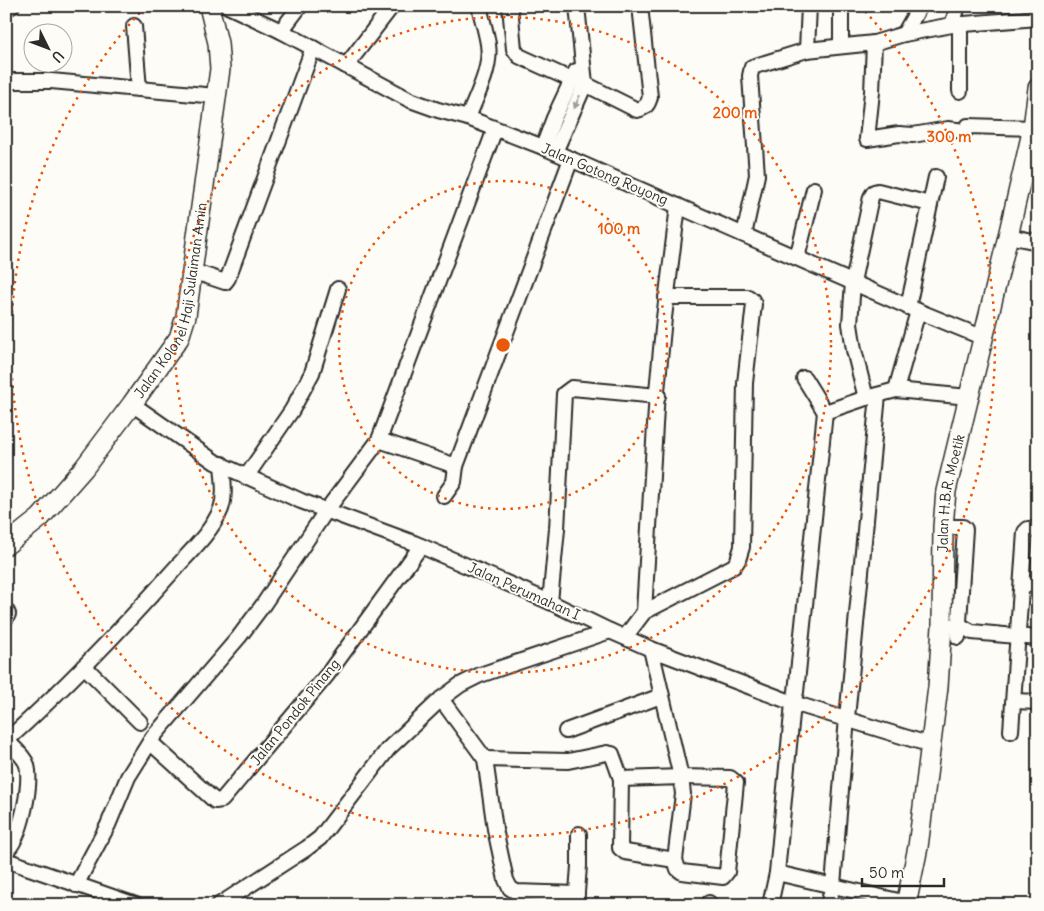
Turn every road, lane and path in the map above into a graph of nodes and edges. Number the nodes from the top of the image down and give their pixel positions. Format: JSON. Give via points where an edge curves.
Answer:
{"nodes":[{"id":1,"x":12,"y":6,"type":"edge"},
{"id":2,"x":209,"y":6,"type":"edge"},
{"id":3,"x":228,"y":6,"type":"edge"},
{"id":4,"x":300,"y":6,"type":"edge"},
{"id":5,"x":392,"y":6,"type":"edge"},
{"id":6,"x":478,"y":6,"type":"edge"},
{"id":7,"x":510,"y":6,"type":"edge"},
{"id":8,"x":577,"y":6,"type":"edge"},
{"id":9,"x":640,"y":6,"type":"edge"},
{"id":10,"x":809,"y":6,"type":"edge"},
{"id":11,"x":841,"y":6,"type":"edge"},
{"id":12,"x":920,"y":6,"type":"edge"},
{"id":13,"x":958,"y":6,"type":"edge"},
{"id":14,"x":6,"y":8,"type":"edge"},
{"id":15,"x":1038,"y":18,"type":"edge"},
{"id":16,"x":956,"y":25,"type":"junction"},
{"id":17,"x":134,"y":26,"type":"dead end"},
{"id":18,"x":281,"y":31,"type":"junction"},
{"id":19,"x":904,"y":34,"type":"junction"},
{"id":20,"x":874,"y":43,"type":"junction"},
{"id":21,"x":841,"y":46,"type":"junction"},
{"id":22,"x":313,"y":48,"type":"junction"},
{"id":23,"x":807,"y":50,"type":"junction"},
{"id":24,"x":346,"y":66,"type":"junction"},
{"id":25,"x":6,"y":81,"type":"edge"},
{"id":26,"x":578,"y":82,"type":"junction"},
{"id":27,"x":1038,"y":88,"type":"edge"},
{"id":28,"x":139,"y":89,"type":"junction"},
{"id":29,"x":960,"y":91,"type":"dead end"},
{"id":30,"x":216,"y":96,"type":"junction"},
{"id":31,"x":468,"y":118,"type":"junction"},
{"id":32,"x":1033,"y":128,"type":"junction"},
{"id":33,"x":496,"y":129,"type":"junction"},
{"id":34,"x":549,"y":150,"type":"junction"},
{"id":35,"x":571,"y":159,"type":"junction"},
{"id":36,"x":936,"y":177,"type":"dead end"},
{"id":37,"x":814,"y":189,"type":"dead end"},
{"id":38,"x":930,"y":204,"type":"junction"},
{"id":39,"x":678,"y":206,"type":"junction"},
{"id":40,"x":744,"y":235,"type":"junction"},
{"id":41,"x":1008,"y":236,"type":"junction"},
{"id":42,"x":1038,"y":242,"type":"edge"},
{"id":43,"x":797,"y":258,"type":"junction"},
{"id":44,"x":192,"y":271,"type":"junction"},
{"id":45,"x":852,"y":282,"type":"junction"},
{"id":46,"x":338,"y":289,"type":"dead end"},
{"id":47,"x":666,"y":297,"type":"junction"},
{"id":48,"x":913,"y":309,"type":"junction"},
{"id":49,"x":984,"y":338,"type":"junction"},
{"id":50,"x":804,"y":378,"type":"dead end"},
{"id":51,"x":896,"y":390,"type":"junction"},
{"id":52,"x":658,"y":396,"type":"junction"},
{"id":53,"x":872,"y":397,"type":"junction"},
{"id":54,"x":969,"y":397,"type":"junction"},
{"id":55,"x":132,"y":404,"type":"junction"},
{"id":56,"x":825,"y":412,"type":"junction"},
{"id":57,"x":379,"y":440,"type":"junction"},
{"id":58,"x":222,"y":464,"type":"junction"},
{"id":59,"x":456,"y":466,"type":"junction"},
{"id":60,"x":246,"y":477,"type":"junction"},
{"id":61,"x":444,"y":496,"type":"dead end"},
{"id":62,"x":326,"y":511,"type":"junction"},
{"id":63,"x":1038,"y":530,"type":"edge"},
{"id":64,"x":6,"y":545,"type":"edge"},
{"id":65,"x":421,"y":546,"type":"junction"},
{"id":66,"x":1022,"y":584,"type":"junction"},
{"id":67,"x":1038,"y":585,"type":"edge"},
{"id":68,"x":550,"y":602,"type":"junction"},
{"id":69,"x":6,"y":610,"type":"edge"},
{"id":70,"x":644,"y":612,"type":"junction"},
{"id":71,"x":6,"y":618,"type":"edge"},
{"id":72,"x":610,"y":631,"type":"junction"},
{"id":73,"x":950,"y":631,"type":"junction"},
{"id":74,"x":625,"y":637,"type":"junction"},
{"id":75,"x":1019,"y":637,"type":"junction"},
{"id":76,"x":1038,"y":638,"type":"edge"},
{"id":77,"x":651,"y":649,"type":"junction"},
{"id":78,"x":84,"y":666,"type":"junction"},
{"id":79,"x":661,"y":696,"type":"junction"},
{"id":80,"x":441,"y":699,"type":"junction"},
{"id":81,"x":1014,"y":701,"type":"junction"},
{"id":82,"x":1038,"y":702,"type":"edge"},
{"id":83,"x":793,"y":703,"type":"junction"},
{"id":84,"x":847,"y":718,"type":"junction"},
{"id":85,"x":140,"y":722,"type":"dead end"},
{"id":86,"x":566,"y":731,"type":"dead end"},
{"id":87,"x":1012,"y":731,"type":"dead end"},
{"id":88,"x":6,"y":741,"type":"edge"},
{"id":89,"x":150,"y":742,"type":"junction"},
{"id":90,"x":930,"y":745,"type":"junction"},
{"id":91,"x":485,"y":759,"type":"junction"},
{"id":92,"x":681,"y":777,"type":"junction"},
{"id":93,"x":621,"y":780,"type":"junction"},
{"id":94,"x":579,"y":834,"type":"dead end"},
{"id":95,"x":6,"y":851,"type":"edge"},
{"id":96,"x":6,"y":860,"type":"edge"},
{"id":97,"x":675,"y":860,"type":"junction"},
{"id":98,"x":776,"y":873,"type":"junction"},
{"id":99,"x":76,"y":884,"type":"junction"},
{"id":100,"x":833,"y":885,"type":"junction"},
{"id":101,"x":577,"y":899,"type":"edge"},
{"id":102,"x":130,"y":904,"type":"edge"},
{"id":103,"x":906,"y":904,"type":"edge"},
{"id":104,"x":218,"y":905,"type":"edge"},
{"id":105,"x":770,"y":905,"type":"edge"},
{"id":106,"x":828,"y":905,"type":"edge"}],
"edges":[{"from":1,"to":14,"type":"street"},
{"from":2,"to":30,"type":"street","name":"Jalan Kolonel Haji Sulaiman Amin","via":[[218,43],[220,69]]},
{"from":3,"to":18,"type":"street","name":"Jalan Gotong Royong"},
{"from":4,"to":18,"type":"street"},
{"from":5,"to":24,"type":"street"},
{"from":6,"to":31,"type":"street","via":[[488,56],[486,71]]},
{"from":7,"to":26,"type":"street","via":[[517,54]]},
{"from":8,"to":26,"type":"street","via":[[583,54]]},
{"from":9,"to":26,"type":"street","via":[[649,103],[637,110]]},
{"from":10,"to":23,"type":"street"},
{"from":11,"to":21,"type":"street"},
{"from":12,"to":19,"type":"street"},
{"from":13,"to":16,"type":"street"},
{"from":15,"to":16,"type":"street"},
{"from":16,"to":19,"type":"street"},
{"from":16,"to":29,"type":"street"},
{"from":17,"to":28,"type":"street"},
{"from":18,"to":22,"type":"street","name":"Jalan Gotong Royong"},
{"from":19,"to":20,"type":"street"},
{"from":20,"to":21,"type":"street"},
{"from":20,"to":32,"type":"street","via":[[866,139],[948,129],[965,131],[968,126]]},
{"from":21,"to":23,"type":"street"},
{"from":22,"to":24,"type":"street","name":"Jalan Gotong Royong"},
{"from":22,"to":44,"type":"street","via":[[228,278],[225,282]]},
{"from":23,"to":40,"type":"street","via":[[754,65],[751,69],[757,175]]},
{"from":24,"to":31,"type":"street","name":"Jalan Gotong Royong","via":[[410,100]]},
{"from":25,"to":28,"type":"street","via":[[51,81]]},
{"from":26,"to":34,"type":"street"},
{"from":27,"to":32,"type":"street","name":"Jalan H.B.R. Moetik"},
{"from":28,"to":30,"type":"street"},
{"from":30,"to":44,"type":"street","name":"Jalan Kolonel Haji Sulaiman Amin"},
{"from":31,"to":33,"type":"street","name":"Jalan Gotong Royong"},
{"from":32,"to":41,"type":"street","name":"Jalan H.B.R. Moetik"},
{"from":33,"to":34,"type":"street","name":"Jalan Gotong Royong"},
{"from":33,"to":57,"type":"street"},
{"from":34,"to":35,"type":"street","name":"Jalan Gotong Royong"},
{"from":35,"to":39,"type":"street","name":"Jalan Gotong Royong"},
{"from":35,"to":59,"type":"street"},
{"from":36,"to":38,"type":"street"},
{"from":37,"to":43,"type":"street"},
{"from":38,"to":45,"type":"street","via":[[874,192]]},
{"from":38,"to":48,"type":"street"},
{"from":39,"to":40,"type":"street","name":"Jalan Gotong Royong"},
{"from":39,"to":47,"type":"street"},
{"from":40,"to":43,"type":"street","name":"Jalan Gotong Royong"},
{"from":41,"to":42,"type":"street"},
{"from":41,"to":49,"type":"street","name":"Jalan H.B.R. Moetik"},
{"from":43,"to":45,"type":"street","name":"Jalan Gotong Royong"},
{"from":44,"to":55,"type":"street","name":"Jalan Kolonel Haji Sulaiman Amin","via":[[180,336]]},
{"from":45,"to":48,"type":"street","name":"Jalan Gotong Royong"},
{"from":45,"to":53,"type":"street","via":[[851,336]]},
{"from":46,"to":60,"type":"street","via":[[312,374],[292,410]]},
{"from":47,"to":52,"type":"street"},
{"from":47,"to":70,"type":"street","via":[[752,300],[754,309],[745,383],[742,547],[738,560],[730,569]]},
{"from":48,"to":49,"type":"street","name":"Jalan Gotong Royong"},
{"from":48,"to":51,"type":"street"},
{"from":49,"to":54,"type":"street","name":"Jalan H.B.R. Moetik"},
{"from":50,"to":56,"type":"street"},
{"from":51,"to":53,"type":"street"},
{"from":51,"to":54,"type":"street"},
{"from":52,"to":68,"type":"street","via":[[572,388],[564,394]]},
{"from":52,"to":70,"type":"street"},
{"from":53,"to":56,"type":"street"},
{"from":53,"to":84,"type":"street"},
{"from":54,"to":73,"type":"street","name":"Jalan H.B.R. Moetik","via":[[946,490],[943,528]]},
{"from":55,"to":58,"type":"street","name":"Jalan Perumahan I"},
{"from":55,"to":64,"type":"street","name":"Jalan Kolonel Haji Sulaiman Amin","via":[[84,468],[46,511]]},
{"from":56,"to":83,"type":"street"},
{"from":57,"to":59,"type":"street"},
{"from":57,"to":62,"type":"street"},
{"from":58,"to":60,"type":"street","name":"Jalan Perumahan I"},
{"from":58,"to":78,"type":"street","via":[[224,497],[217,518],[147,601]]},
{"from":59,"to":61,"type":"street","via":[[454,482]]},
{"from":60,"to":62,"type":"street","name":"Jalan Perumahan I"},
{"from":62,"to":65,"type":"street","name":"Jalan Perumahan I"},
{"from":62,"to":89,"type":"street","via":[[239,637]]},
{"from":63,"to":66,"type":"street","via":[[1025,532]]},
{"from":65,"to":68,"type":"street","name":"Jalan Perumahan I"},
{"from":65,"to":89,"type":"street","name":"Jalan Pondok Pinang","via":[[327,675],[222,800],[215,801]]},
{"from":66,"to":67,"type":"street"},
{"from":66,"to":75,"type":"street"},
{"from":68,"to":72,"type":"street","name":"Jalan Perumahan I"},
{"from":69,"to":71,"type":"street"},
{"from":70,"to":74,"type":"street"},
{"from":72,"to":74,"type":"street","name":"Jalan Perumahan I"},
{"from":72,"to":80,"type":"street","via":[[480,675]]},
{"from":73,"to":75,"type":"street","via":[[964,627],[972,632]]},
{"from":73,"to":90,"type":"street","name":"Jalan H.B.R. Moetik"},
{"from":74,"to":77,"type":"street","name":"Jalan Perumahan I"},
{"from":75,"to":76,"type":"street"},
{"from":75,"to":81,"type":"street"},
{"from":77,"to":79,"type":"street"},
{"from":77,"to":83,"type":"street","name":"Jalan Perumahan I"},
{"from":78,"to":85,"type":"street"},
{"from":78,"to":88,"type":"street"},
{"from":79,"to":86,"type":"street"},
{"from":79,"to":92,"type":"street"},
{"from":80,"to":91,"type":"street"},
{"from":80,"to":104,"type":"street","via":[[388,749],[320,838]]},
{"from":81,"to":82,"type":"street"},
{"from":81,"to":87,"type":"street"},
{"from":83,"to":84,"type":"street","name":"Jalan Perumahan I"},
{"from":83,"to":98,"type":"street"},
{"from":84,"to":90,"type":"street","name":"Jalan Perumahan I"},
{"from":84,"to":100,"type":"street"},
{"from":88,"to":95,"type":"street","via":[[27,763],[29,783],[13,844]]},
{"from":89,"to":99,"type":"street","via":[[128,777],[108,825]]},
{"from":90,"to":103,"type":"street","name":"Jalan H.B.R. Moetik","via":[[918,847]]},
{"from":91,"to":93,"type":"street","via":[[568,761],[609,753],[614,755]]},
{"from":91,"to":101,"type":"street","via":[[495,829],[510,888],[516,892],[556,892]]},
{"from":92,"to":93,"type":"street"},
{"from":92,"to":97,"type":"street","via":[[683,794]]},
{"from":92,"to":97,"type":"street","via":[[730,778],[736,786],[725,875],[682,872]]},
{"from":93,"to":97,"type":"street","via":[[620,848],[625,852]]},
{"from":94,"to":101,"type":"street"},
{"from":96,"to":99,"type":"street"},
{"from":98,"to":100,"type":"street"},
{"from":98,"to":105,"type":"street"},
{"from":99,"to":102,"type":"street"},
{"from":100,"to":103,"type":"street"},
{"from":100,"to":106,"type":"street"}]}
